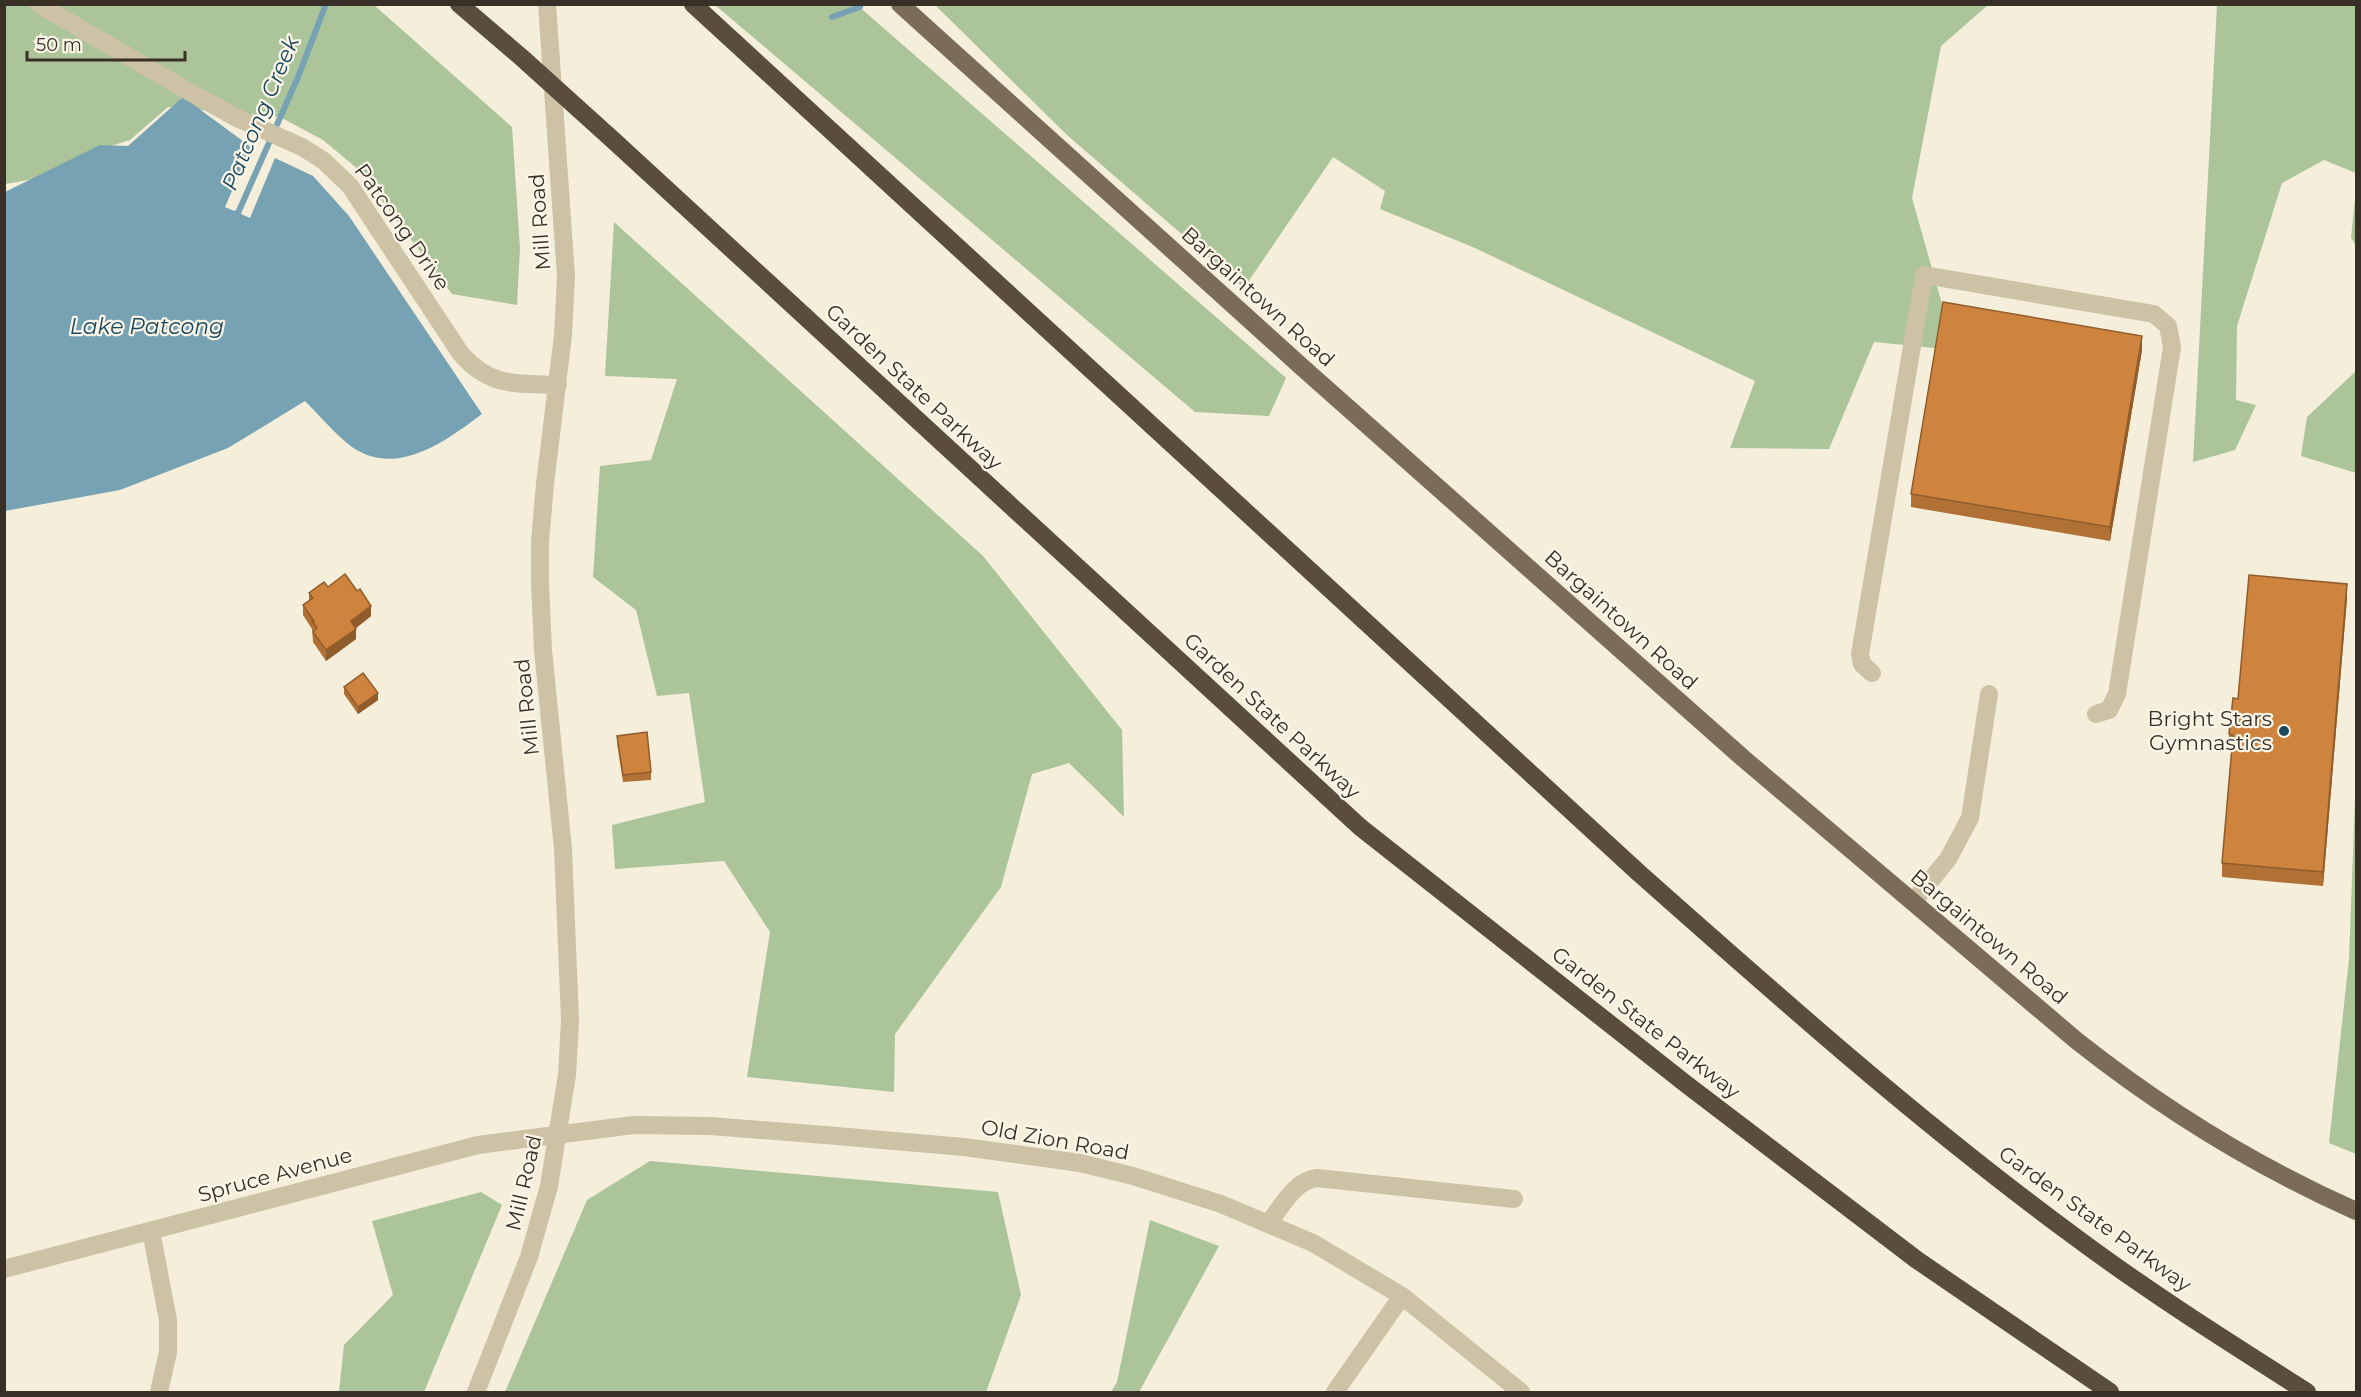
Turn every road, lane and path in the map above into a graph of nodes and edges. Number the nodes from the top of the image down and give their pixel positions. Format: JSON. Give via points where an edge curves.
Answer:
{"nodes":[{"id":1,"x":38,"y":4,"type":"edge"},
{"id":2,"x":459,"y":4,"type":"edge"},
{"id":3,"x":547,"y":4,"type":"edge"},
{"id":4,"x":693,"y":4,"type":"edge"},
{"id":5,"x":900,"y":4,"type":"edge"},
{"id":6,"x":558,"y":385,"type":"junction"},
{"id":7,"x":1872,"y":673,"type":"dead end"},
{"id":8,"x":1989,"y":694,"type":"dead end"},
{"id":9,"x":2096,"y":714,"type":"dead end"},
{"id":10,"x":1913,"y":902,"type":"junction"},
{"id":11,"x":558,"y":1134,"type":"junction"},
{"id":12,"x":1514,"y":1199,"type":"dead end"},
{"id":13,"x":2356,"y":1211,"type":"edge"},
{"id":14,"x":1269,"y":1223,"type":"junction"},
{"id":15,"x":151,"y":1231,"type":"junction"},
{"id":16,"x":4,"y":1269,"type":"edge"},
{"id":17,"x":1402,"y":1296,"type":"junction"},
{"id":18,"x":159,"y":1392,"type":"edge"},
{"id":19,"x":476,"y":1392,"type":"edge"},
{"id":20,"x":1335,"y":1392,"type":"edge"},
{"id":21,"x":1521,"y":1392,"type":"edge"},
{"id":22,"x":2110,"y":1392,"type":"edge"},
{"id":23,"x":2307,"y":1392,"type":"edge"}],
"edges":[{"from":1,"to":6,"type":"street","name":"Patcong Drive","via":[[188,92],[315,155],[350,186],[473,367],[506,382]]},
{"from":2,"to":22,"type":"highway","name":"Garden State Parkway","via":[[613,140],[1360,827],[1917,1260]]},
{"from":3,"to":6,"type":"street","name":"Mill Road","via":[[566,276]]},
{"from":4,"to":23,"type":"highway","name":"Garden State Parkway","via":[[1774,993],[2077,1239]]},
{"from":5,"to":10,"type":"main road","name":"Bargaintown Road","via":[[1311,376],[1652,678]]},
{"from":6,"to":11,"type":"street","name":"Mill Road","via":[[544,494],[540,583],[563,849],[569,973],[567,1064]]},
{"from":7,"to":9,"type":"street","via":[[1862,664],[1860,654],[1924,275],[2154,314],[2168,326],[2172,347],[2117,694],[2109,710]]},
{"from":8,"to":10,"type":"street","via":[[1970,818],[1948,859]]},
{"from":10,"to":13,"type":"main road","name":"Bargaintown Road","via":[[2118,1074],[2215,1137]]},
{"from":11,"to":14,"type":"street","name":"Old Zion Road","via":[[633,1125],[698,1125],[1021,1154],[1133,1176]]},
{"from":11,"to":15,"type":"street","name":"Spruce Avenue","via":[[478,1145]]},
{"from":11,"to":19,"type":"street","name":"Mill Road","via":[[549,1186],[529,1257]]},
{"from":12,"to":14,"type":"street","via":[[1317,1178],[1302,1184]]},
{"from":14,"to":17,"type":"street","name":"Old Zion Road","via":[[1313,1243]]},
{"from":15,"to":16,"type":"street","name":"Spruce Avenue"},
{"from":15,"to":18,"type":"street","via":[[168,1320],[168,1352]]},
{"from":17,"to":20,"type":"street"},
{"from":17,"to":21,"type":"street","name":"Old Zion Road"}]}
